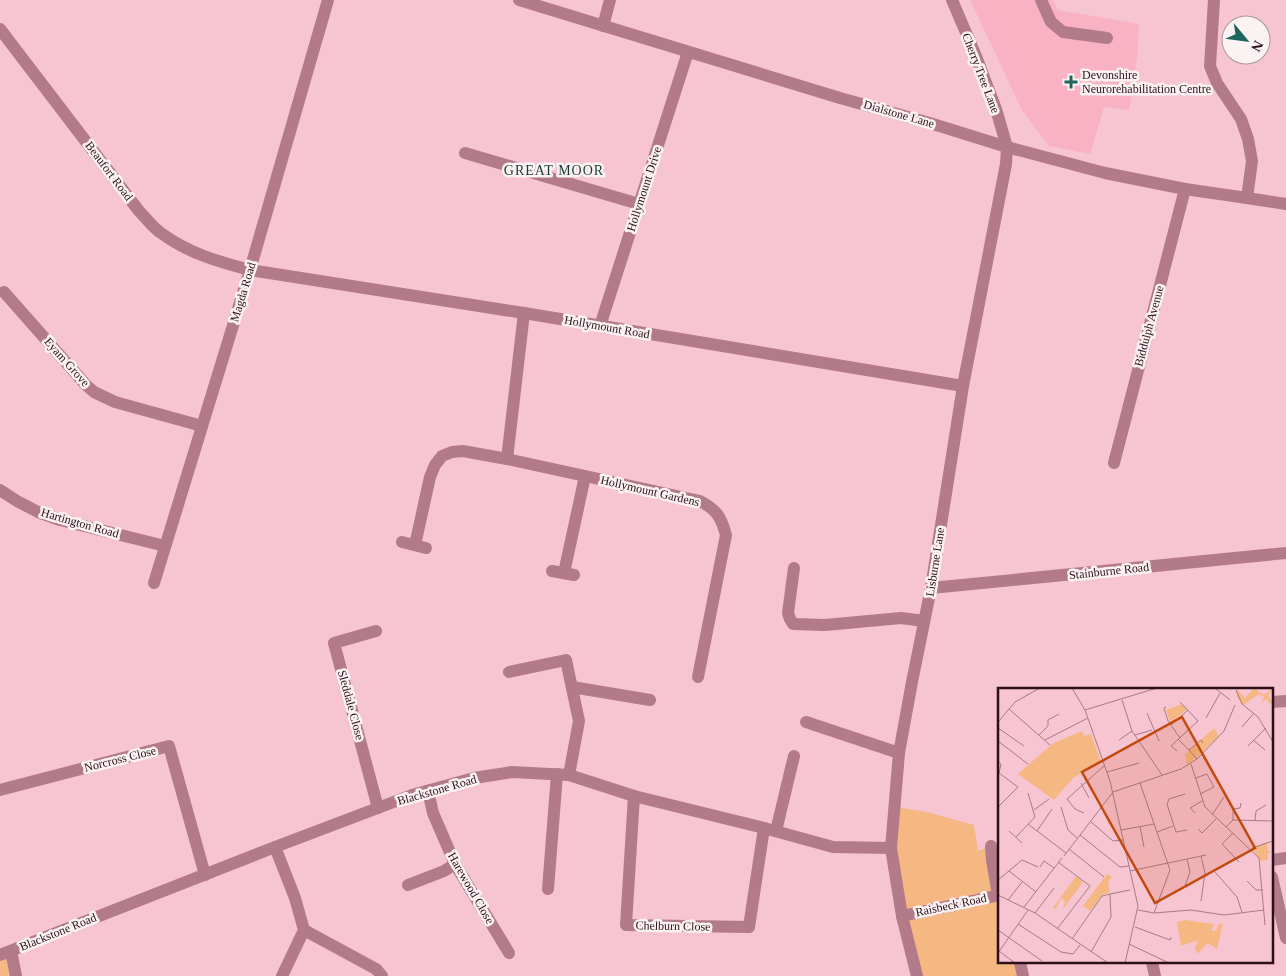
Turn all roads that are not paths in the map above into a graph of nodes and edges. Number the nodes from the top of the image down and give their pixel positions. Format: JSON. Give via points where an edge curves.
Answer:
{"nodes":[{"id":1,"x":328,"y":0,"type":"edge"},
{"id":2,"x":519,"y":0,"type":"edge"},
{"id":3,"x":610,"y":0,"type":"edge"},
{"id":4,"x":952,"y":0,"type":"edge"},
{"id":5,"x":1041,"y":0,"type":"edge"},
{"id":6,"x":1214,"y":0,"type":"edge"},
{"id":7,"x":603,"y":26,"type":"junction"},
{"id":8,"x":0,"y":29,"type":"edge"},
{"id":9,"x":1107,"y":38,"type":"dead end"},
{"id":10,"x":688,"y":52,"type":"junction"},
{"id":11,"x":1007,"y":147,"type":"junction"},
{"id":12,"x":466,"y":152,"type":"dead end"},
{"id":13,"x":1185,"y":189,"type":"junction"},
{"id":14,"x":1247,"y":198,"type":"junction"},
{"id":15,"x":638,"y":204,"type":"junction"},
{"id":16,"x":1286,"y":204,"type":"edge"},
{"id":17,"x":250,"y":270,"type":"junction"},
{"id":18,"x":4,"y":292,"type":"dead end"},
{"id":19,"x":524,"y":312,"type":"junction"},
{"id":20,"x":600,"y":326,"type":"junction"},
{"id":21,"x":963,"y":386,"type":"junction"},
{"id":22,"x":202,"y":426,"type":"junction"},
{"id":23,"x":507,"y":459,"type":"junction"},
{"id":24,"x":1114,"y":463,"type":"dead end"},
{"id":25,"x":585,"y":476,"type":"junction"},
{"id":26,"x":0,"y":490,"type":"edge"},
{"id":27,"x":402,"y":542,"type":"dead end"},
{"id":28,"x":165,"y":546,"type":"junction"},
{"id":29,"x":1286,"y":553,"type":"edge"},
{"id":30,"x":794,"y":568,"type":"dead end"},
{"id":31,"x":563,"y":573,"type":"dead end"},
{"id":32,"x":154,"y":583,"type":"dead end"},
{"id":33,"x":931,"y":588,"type":"junction"},
{"id":34,"x":924,"y":621,"type":"junction"},
{"id":35,"x":376,"y":631,"type":"dead end"},
{"id":36,"x":509,"y":672,"type":"dead end"},
{"id":37,"x":698,"y":677,"type":"dead end"},
{"id":38,"x":572,"y":687,"type":"junction"},
{"id":39,"x":650,"y":700,"type":"dead end"},
{"id":40,"x":806,"y":722,"type":"dead end"},
{"id":41,"x":899,"y":753,"type":"junction"},
{"id":42,"x":794,"y":756,"type":"dead end"},
{"id":43,"x":563,"y":775,"type":"junction"},
{"id":44,"x":0,"y":790,"type":"edge"},
{"id":45,"x":428,"y":791,"type":"junction"},
{"id":46,"x":634,"y":796,"type":"junction"},
{"id":47,"x":378,"y":808,"type":"junction"},
{"id":48,"x":770,"y":830,"type":"junction"},
{"id":49,"x":991,"y":846,"type":"dead end"},
{"id":50,"x":275,"y":847,"type":"junction"},
{"id":51,"x":891,"y":848,"type":"junction"},
{"id":52,"x":455,"y":864,"type":"junction"},
{"id":53,"x":205,"y":875,"type":"junction"},
{"id":54,"x":408,"y":885,"type":"dead end"},
{"id":55,"x":1274,"y":886,"type":"edge"},
{"id":56,"x":548,"y":889,"type":"dead end"},
{"id":57,"x":998,"y":890,"type":"edge"},
{"id":58,"x":998,"y":895,"type":"edge"},
{"id":59,"x":902,"y":916,"type":"junction"},
{"id":60,"x":304,"y":930,"type":"junction"},
{"id":61,"x":1286,"y":938,"type":"edge"},
{"id":62,"x":6,"y":953,"type":"edge"},
{"id":63,"x":509,"y":954,"type":"dead end"},
{"id":64,"x":16,"y":976,"type":"edge"},
{"id":65,"x":282,"y":976,"type":"edge"},
{"id":66,"x":382,"y":976,"type":"edge"},
{"id":67,"x":917,"y":976,"type":"edge"}],
"edges":[{"from":1,"to":17,"type":"street","name":"Magda Road"},
{"from":2,"to":7,"type":"street","name":"Dialstone Lane"},
{"from":3,"to":7,"type":"street"},
{"from":4,"to":11,"type":"street","name":"Cherry Tree Lane","via":[[996,109]]},
{"from":5,"to":9,"type":"street","via":[[1051,22],[1062,32]]},
{"from":6,"to":14,"type":"street","via":[[1210,66],[1217,83],[1241,119],[1248,139],[1252,161]]},
{"from":7,"to":10,"type":"street","name":"Dialstone Lane"},
{"from":8,"to":17,"type":"street","name":"Beaufort Road","via":[[139,211],[160,233],[194,252]]},
{"from":10,"to":11,"type":"street","name":"Dialstone Lane"},
{"from":10,"to":15,"type":"street","name":"Hollymount Drive"},
{"from":11,"to":13,"type":"street","name":"Dialstone Lane","via":[[1105,174]]},
{"from":11,"to":21,"type":"street","name":"Lisburne Lane"},
{"from":12,"to":15,"type":"street"},
{"from":13,"to":14,"type":"street","name":"Dialstone Lane"},
{"from":13,"to":24,"type":"street","name":"Biddulph Avenue"},
{"from":14,"to":16,"type":"street","name":"Dialstone Lane"},
{"from":15,"to":20,"type":"street","name":"Hollymount Drive"},
{"from":17,"to":19,"type":"street","name":"Hollymount Road"},
{"from":17,"to":22,"type":"street","name":"Magda Road"},
{"from":18,"to":22,"type":"street","name":"Eyam Grove","via":[[94,392],[115,402]]},
{"from":19,"to":20,"type":"street","name":"Hollymount Road"},
{"from":19,"to":23,"type":"street"},
{"from":20,"to":21,"type":"street","name":"Hollymount Road"},
{"from":21,"to":33,"type":"street","name":"Lisburne Lane"},
{"from":22,"to":28,"type":"street","name":"Magda Road"},
{"from":23,"to":25,"type":"street","name":"Hollymount Gardens"},
{"from":23,"to":27,"type":"street","name":"Hollymount Gardens","via":[[463,451],[442,456],[430,477],[420,546]]},
{"from":25,"to":31,"type":"street","name":"Hollymount Gardens"},
{"from":25,"to":37,"type":"street","name":"Hollymount Gardens","via":[[700,502],[718,514],[726,535],[708,654]]},
{"from":26,"to":28,"type":"street","name":"Hartington Road","via":[[38,512],[60,520]]},
{"from":28,"to":32,"type":"street","name":"Magda Road"},
{"from":29,"to":33,"type":"street","name":"Stainburne Road"},
{"from":30,"to":34,"type":"street","via":[[788,613],[793,624],[825,625],[901,618]]},
{"from":33,"to":34,"type":"street","name":"Lisburne Lane"},
{"from":34,"to":41,"type":"street","name":"Lisburne Lane"},
{"from":35,"to":47,"type":"street","name":"Sleddale Close","via":[[334,643]]},
{"from":36,"to":38,"type":"street","via":[[566,660]]},
{"from":38,"to":39,"type":"street"},
{"from":38,"to":43,"type":"street","via":[[579,721]]},
{"from":40,"to":41,"type":"street"},
{"from":41,"to":51,"type":"street","name":"Lisburne Lane"},
{"from":42,"to":48,"type":"street"},
{"from":43,"to":45,"type":"street","name":"Blackstone Road","via":[[512,772],[474,778]]},
{"from":43,"to":46,"type":"street","name":"Blackstone Road"},
{"from":43,"to":56,"type":"street"},
{"from":44,"to":53,"type":"street","name":"Norcross Close","via":[[169,746]]},
{"from":45,"to":47,"type":"street","name":"Blackstone Road"},
{"from":45,"to":52,"type":"street","name":"Harewood Close","via":[[433,812]]},
{"from":46,"to":48,"type":"street","name":"Blackstone Road"},
{"from":46,"to":48,"type":"street","name":"Chelburn Close","via":[[626,925],[749,927]]},
{"from":47,"to":50,"type":"street","name":"Blackstone Road"},
{"from":48,"to":51,"type":"street","name":"Blackstone Road","via":[[833,847]]},
{"from":49,"to":57,"type":"street"},
{"from":50,"to":53,"type":"street","name":"Blackstone Road"},
{"from":50,"to":60,"type":"street"},
{"from":51,"to":59,"type":"street","name":"Lisburne Lane"},
{"from":52,"to":54,"type":"street"},
{"from":52,"to":63,"type":"street","name":"Harewood Close"},
{"from":53,"to":62,"type":"street","name":"Blackstone Road"},
{"from":55,"to":61,"type":"street"},
{"from":58,"to":59,"type":"street","name":"Raisbeck Road"},
{"from":59,"to":67,"type":"street","name":"Lisburne Lane"},
{"from":60,"to":65,"type":"street"},
{"from":60,"to":66,"type":"street","via":[[376,969]]},
{"from":62,"to":64,"type":"street"}]}
